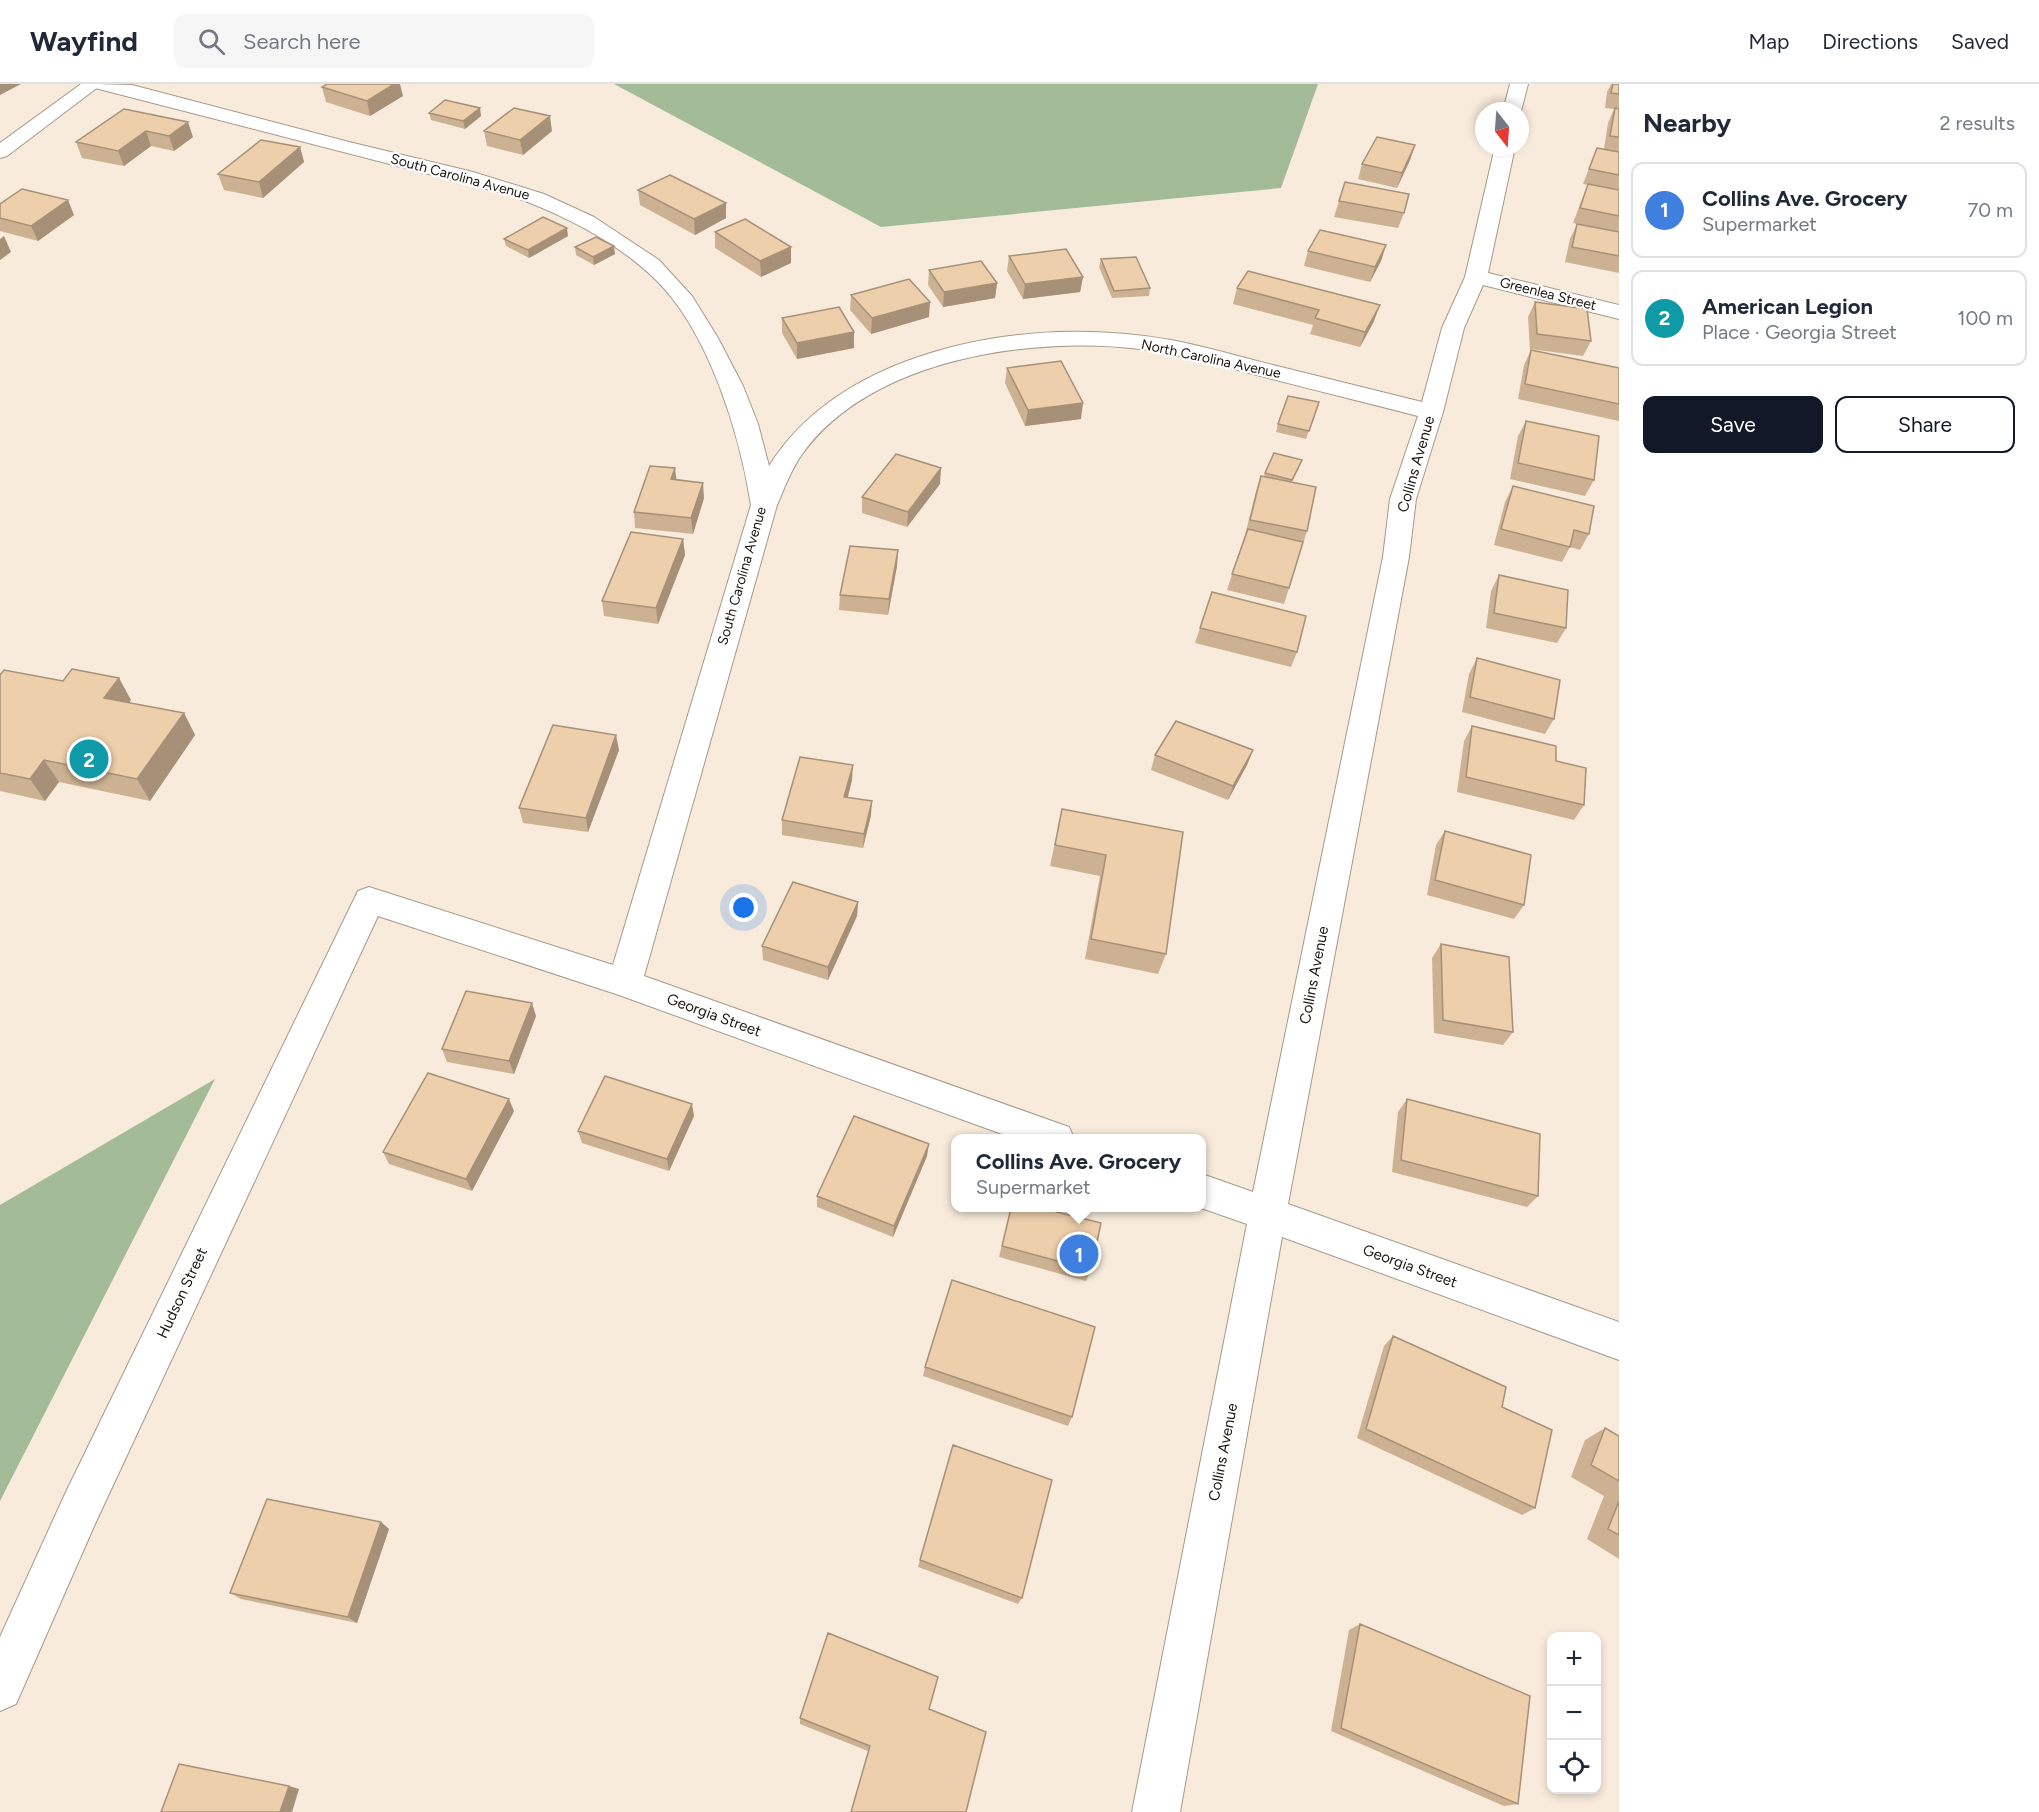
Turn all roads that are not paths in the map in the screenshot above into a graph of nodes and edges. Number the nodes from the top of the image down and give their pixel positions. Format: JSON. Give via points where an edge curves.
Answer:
{"nodes":[{"id":1,"x":93,"y":84,"type":"edge"},
{"id":2,"x":102,"y":84,"type":"edge"},
{"id":3,"x":1519,"y":84,"type":"edge"},
{"id":4,"x":1515,"y":102,"type":"edge"},
{"id":5,"x":0,"y":152,"type":"edge"},
{"id":6,"x":1503,"y":156,"type":"edge"},
{"id":7,"x":1476,"y":277,"type":"junction"},
{"id":8,"x":1619,"y":312,"type":"edge"},
{"id":9,"x":1431,"y":412,"type":"junction"},
{"id":10,"x":764,"y":505,"type":"junction"},
{"id":11,"x":369,"y":900,"type":"joint"},
{"id":12,"x":625,"y":983,"type":"junction"},
{"id":13,"x":1045,"y":1134,"type":"edge"},
{"id":14,"x":1206,"y":1192,"type":"edge"},
{"id":15,"x":1268,"y":1215,"type":"junction"},
{"id":16,"x":1619,"y":1341,"type":"edge"},
{"id":17,"x":0,"y":1688,"type":"edge"},
{"id":18,"x":1156,"y":1812,"type":"edge"}],
"edges":[{"from":1,"to":5,"type":"street"},
{"from":2,"to":10,"type":"street","name":"South Carolina Avenue","via":[[535,197],[613,238],[663,275],[701,327],[746,420]]},
{"from":3,"to":4,"type":"street"},
{"from":6,"to":7,"type":"street","name":"Collins Avenue"},
{"from":7,"to":8,"type":"street","name":"Greenlea Street"},
{"from":7,"to":9,"type":"street","name":"Collins Avenue","via":[[1453,328]]},
{"from":9,"to":10,"type":"street","name":"North Carolina Avenue","via":[[1171,347],[1076,338],[1016,341],[957,352],[903,370],[855,395],[814,426],[783,463]]},
{"from":9,"to":15,"type":"street","name":"Collins Avenue","via":[[1403,499],[1396,557]]},
{"from":10,"to":12,"type":"street","name":"South Carolina Avenue"},
{"from":11,"to":12,"type":"street","name":"Georgia Street"},
{"from":11,"to":17,"type":"street","name":"Hudson Street","via":[[80,1509]]},
{"from":12,"to":13,"type":"street","name":"Georgia Street"},
{"from":14,"to":15,"type":"street","name":"Georgia Street"},
{"from":15,"to":16,"type":"street","name":"Georgia Street"},
{"from":15,"to":18,"type":"street","name":"Collins Avenue"}]}
